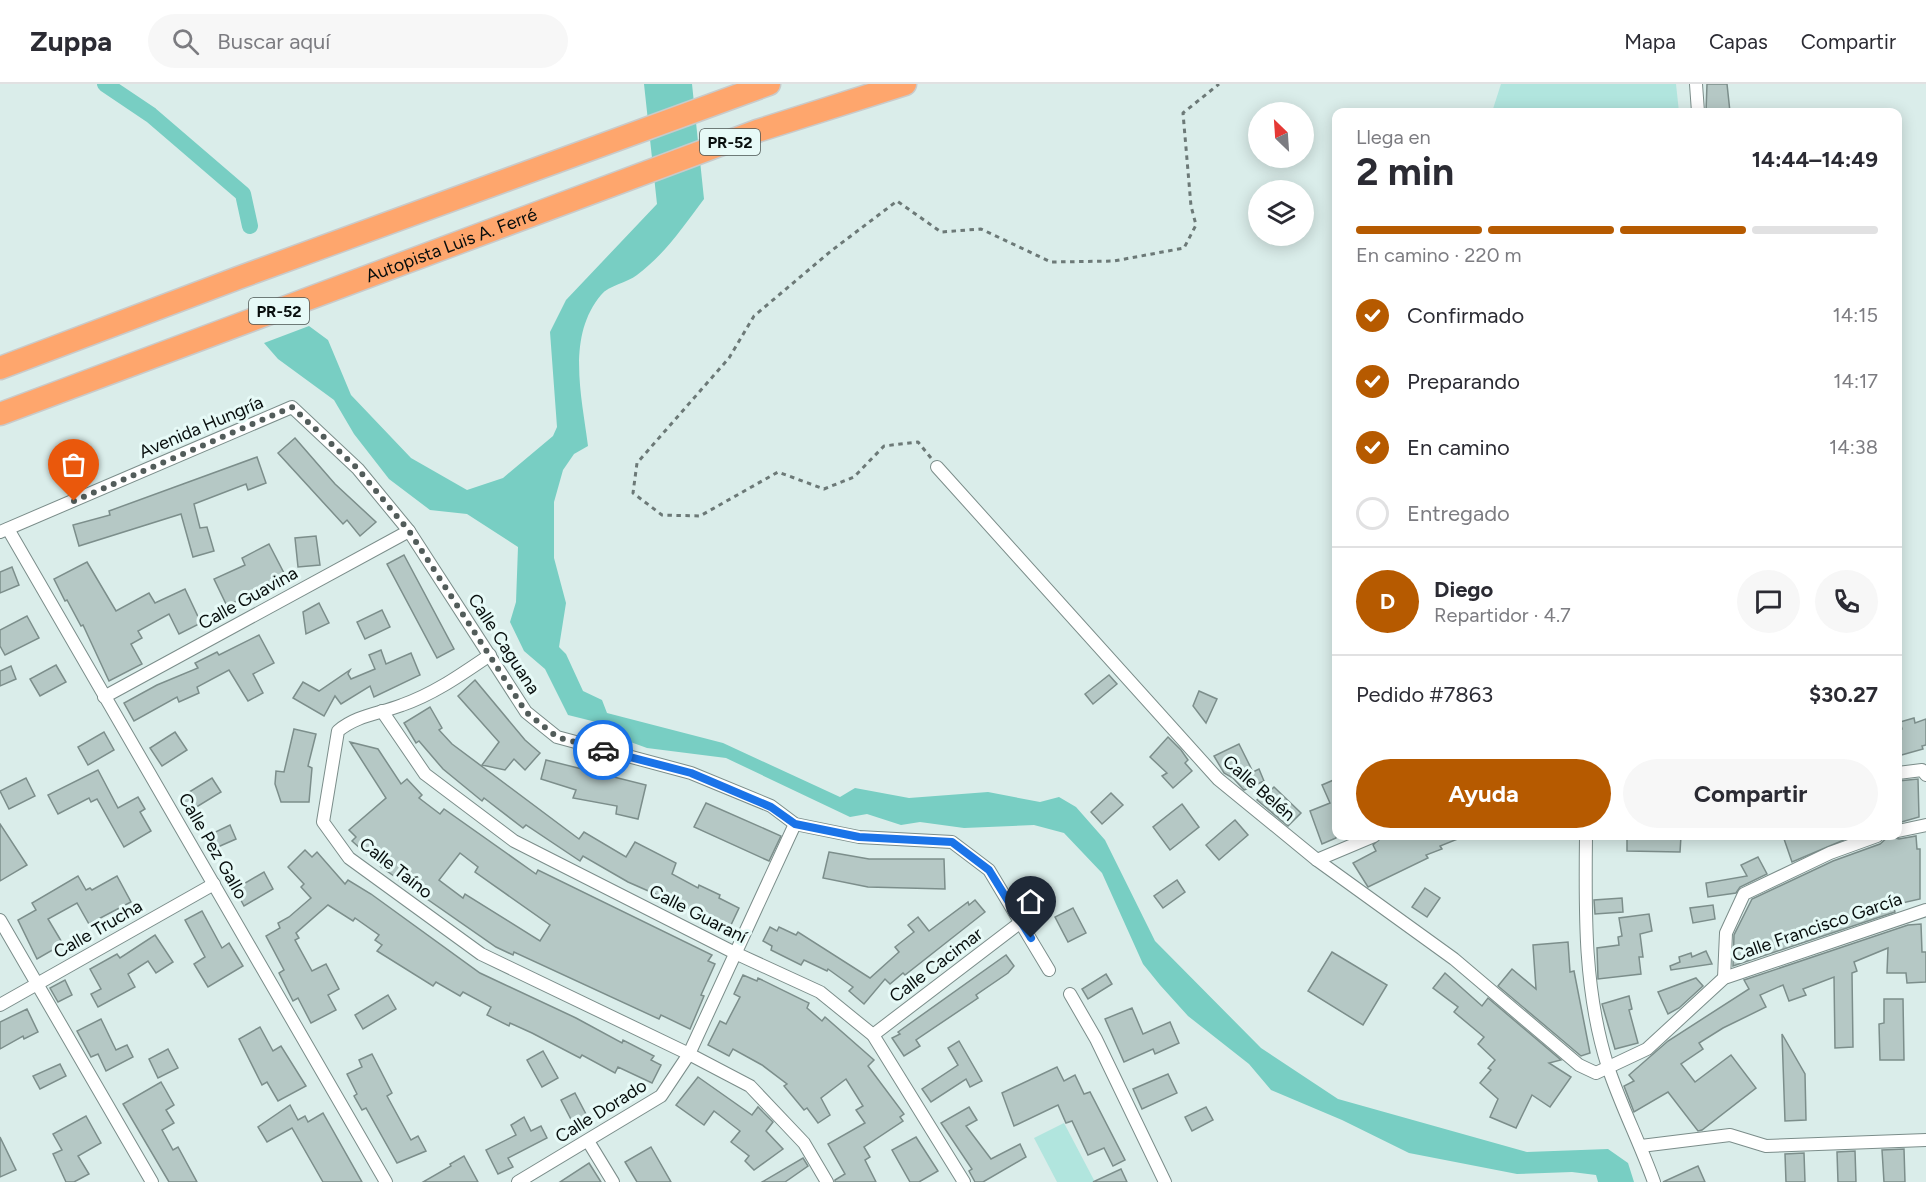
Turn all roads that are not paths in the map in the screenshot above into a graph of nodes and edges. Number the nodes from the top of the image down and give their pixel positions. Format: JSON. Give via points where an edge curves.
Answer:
{"nodes":[{"id":1,"x":770,"y":84,"type":"edge"},
{"id":2,"x":905,"y":84,"type":"edge"},
{"id":3,"x":1696,"y":84,"type":"edge"},
{"id":4,"x":1698,"y":108,"type":"edge"},
{"id":5,"x":0,"y":368,"type":"edge"},
{"id":6,"x":0,"y":414,"type":"edge"},
{"id":7,"x":937,"y":467,"type":"road end"},
{"id":8,"x":4,"y":530,"type":"edge"},
{"id":9,"x":409,"y":531,"type":"junction"},
{"id":10,"x":490,"y":655,"type":"junction"},
{"id":11,"x":104,"y":697,"type":"junction"},
{"id":12,"x":382,"y":711,"type":"junction"},
{"id":13,"x":1902,"y":772,"type":"edge"},
{"id":14,"x":1926,"y":775,"type":"edge"},
{"id":15,"x":795,"y":824,"type":"junction"},
{"id":16,"x":1926,"y":825,"type":"edge"},
{"id":17,"x":1902,"y":830,"type":"edge"},
{"id":18,"x":1364,"y":840,"type":"edge"},
{"id":19,"x":1586,"y":840,"type":"edge"},
{"id":20,"x":1866,"y":840,"type":"edge"},
{"id":21,"x":1317,"y":860,"type":"junction"},
{"id":22,"x":214,"y":884,"type":"junction"},
{"id":23,"x":1926,"y":910,"type":"edge"},
{"id":24,"x":0,"y":920,"type":"edge"},
{"id":25,"x":1022,"y":922,"type":"junction"},
{"id":26,"x":735,"y":953,"type":"junction"},
{"id":27,"x":1049,"y":970,"type":"dead end"},
{"id":28,"x":1724,"y":978,"type":"junction"},
{"id":29,"x":37,"y":985,"type":"junction"},
{"id":30,"x":1070,"y":993,"type":"dead end"},
{"id":31,"x":0,"y":1005,"type":"edge"},
{"id":32,"x":873,"y":1035,"type":"junction"},
{"id":33,"x":689,"y":1054,"type":"junction"},
{"id":34,"x":1608,"y":1067,"type":"junction"},
{"id":35,"x":1926,"y":1140,"type":"edge"},
{"id":36,"x":588,"y":1141,"type":"junction"},
{"id":37,"x":1641,"y":1146,"type":"junction"},
{"id":38,"x":152,"y":1182,"type":"edge"},
{"id":39,"x":386,"y":1182,"type":"edge"},
{"id":40,"x":518,"y":1182,"type":"edge"},
{"id":41,"x":613,"y":1182,"type":"edge"},
{"id":42,"x":827,"y":1182,"type":"edge"},
{"id":43,"x":964,"y":1182,"type":"edge"},
{"id":44,"x":1165,"y":1182,"type":"edge"},
{"id":45,"x":1654,"y":1182,"type":"edge"}],
"edges":[{"from":1,"to":5,"type":"highway","number":"PR-52"},
{"from":2,"to":6,"type":"highway","name":"Autopista Luis A. Ferré","number":"PR-52","via":[[757,131]]},
{"from":3,"to":4,"type":"street"},
{"from":7,"to":21,"type":"street","name":"Calle Belén","via":[[1218,779]]},
{"from":8,"to":9,"type":"street","name":"Avenida Hungría","via":[[292,407],[358,469]]},
{"from":8,"to":11,"type":"street","name":"Calle Pez Gallo"},
{"from":9,"to":10,"type":"street","name":"Calle Caguana"},
{"from":9,"to":11,"type":"street","name":"Calle Guavina"},
{"from":10,"to":12,"type":"street","name":"Calle Taíno","via":[[445,686]]},
{"from":10,"to":15,"type":"street","name":"Calle Caguana","via":[[526,712],[557,737],[691,773],[771,807]]},
{"from":11,"to":22,"type":"street","name":"Calle Pez Gallo"},
{"from":12,"to":26,"type":"street","name":"Calle Guaraní","via":[[425,774],[514,841]]},
{"from":12,"to":33,"type":"street","name":"Calle Taíno","via":[[348,723],[338,731],[323,822],[348,858],[481,954]]},
{"from":13,"to":14,"type":"street","via":[[1922,770]]},
{"from":15,"to":25,"type":"street","name":"Calle Caguana","via":[[859,837],[952,842],[989,870]]},
{"from":15,"to":26,"type":"street","name":"Calle Dorado"},
{"from":16,"to":17,"type":"street"},
{"from":18,"to":21,"type":"street"},
{"from":19,"to":34,"type":"street","via":[[1585,934],[1592,997]]},
{"from":20,"to":28,"type":"street","via":[[1744,894],[1726,933]]},
{"from":21,"to":34,"type":"street","name":"Calle Belén","via":[[1454,959],[1579,1065],[1596,1073]]},
{"from":22,"to":29,"type":"street","name":"Calle Trucha"},
{"from":22,"to":39,"type":"street","name":"Calle Pez Gallo"},
{"from":23,"to":28,"type":"street","name":"Calle Francisco García"},
{"from":24,"to":29,"type":"street"},
{"from":25,"to":27,"type":"street","name":"Calle Caguana"},
{"from":25,"to":32,"type":"street","name":"Calle Cacimar"},
{"from":26,"to":32,"type":"street","name":"Calle Guaraní","via":[[820,992]]},
{"from":26,"to":33,"type":"street","name":"Calle Dorado"},
{"from":28,"to":34,"type":"street","name":"Calle Francisco García","via":[[1647,1049]]},
{"from":29,"to":31,"type":"street","name":"Calle Trucha"},
{"from":29,"to":38,"type":"street"},
{"from":30,"to":44,"type":"street"},
{"from":32,"to":43,"type":"street","name":"Calle Guaraní"},
{"from":33,"to":36,"type":"street","name":"Calle Dorado","via":[[661,1096]]},
{"from":33,"to":42,"type":"street","via":[[750,1086],[804,1143]]},
{"from":34,"to":37,"type":"street"},
{"from":35,"to":37,"type":"street","via":[[1766,1146],[1730,1135]]},
{"from":36,"to":40,"type":"street","name":"Calle Dorado"},
{"from":36,"to":41,"type":"street"},
{"from":37,"to":45,"type":"street"}]}
